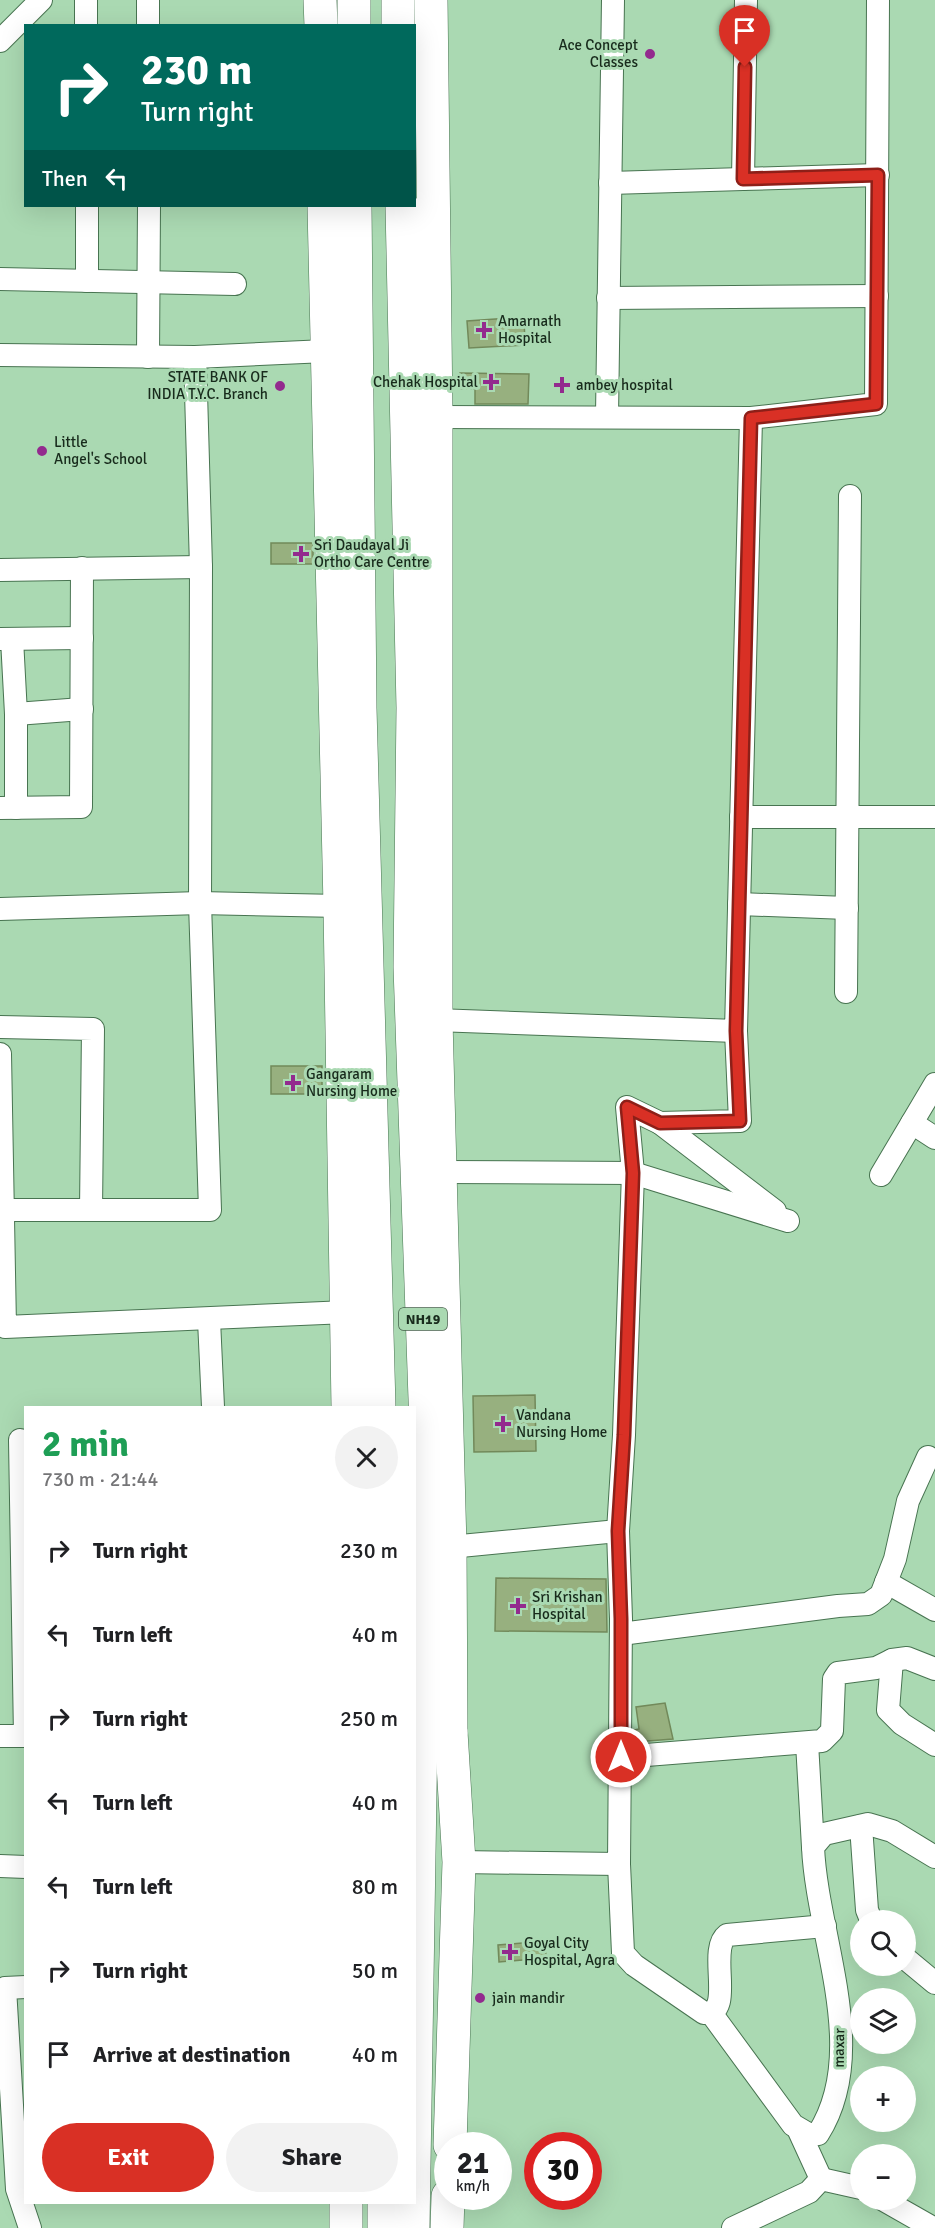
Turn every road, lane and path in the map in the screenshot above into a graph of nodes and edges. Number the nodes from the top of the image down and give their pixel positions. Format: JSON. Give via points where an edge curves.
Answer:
{"nodes":[{"id":1,"x":41,"y":0,"type":"edge"},
{"id":2,"x":86,"y":0,"type":"edge"},
{"id":3,"x":148,"y":0,"type":"edge"},
{"id":4,"x":320,"y":0,"type":"edge"},
{"id":5,"x":354,"y":0,"type":"edge"},
{"id":6,"x":398,"y":0,"type":"edge"},
{"id":7,"x":431,"y":0,"type":"edge"},
{"id":8,"x":614,"y":0,"type":"edge"},
{"id":9,"x":746,"y":0,"type":"edge"},
{"id":10,"x":878,"y":0,"type":"edge"},
{"id":11,"x":86,"y":24,"type":"edge"},
{"id":12,"x":148,"y":24,"type":"edge"},
{"id":13,"x":321,"y":24,"type":"edge"},
{"id":14,"x":354,"y":24,"type":"edge"},
{"id":15,"x":398,"y":24,"type":"edge"},
{"id":16,"x":0,"y":41,"type":"edge"},
{"id":17,"x":878,"y":175,"type":"junction"},
{"id":18,"x":743,"y":179,"type":"junction"},
{"id":19,"x":610,"y":183,"type":"junction"},
{"id":20,"x":87,"y":207,"type":"edge"},
{"id":21,"x":149,"y":207,"type":"edge"},
{"id":22,"x":324,"y":207,"type":"edge"},
{"id":23,"x":355,"y":207,"type":"edge"},
{"id":24,"x":402,"y":207,"type":"edge"},
{"id":25,"x":0,"y":279,"type":"edge"},
{"id":26,"x":87,"y":281,"type":"junction"},
{"id":27,"x":149,"y":282,"type":"junction"},
{"id":28,"x":235,"y":284,"type":"dead end"},
{"id":29,"x":877,"y":296,"type":"junction"},
{"id":30,"x":608,"y":298,"type":"junction"},
{"id":31,"x":326,"y":351,"type":"junction"},
{"id":32,"x":0,"y":355,"type":"edge"},
{"id":33,"x":148,"y":357,"type":"junction"},
{"id":34,"x":195,"y":357,"type":"junction"},
{"id":35,"x":607,"y":416,"type":"junction"},
{"id":36,"x":436,"y":417,"type":"junction"},
{"id":37,"x":751,"y":418,"type":"junction"},
{"id":38,"x":850,"y":496,"type":"dead end"},
{"id":39,"x":201,"y":567,"type":"junction"},
{"id":40,"x":82,"y":568,"type":"junction"},
{"id":41,"x":0,"y":570,"type":"edge"},
{"id":42,"x":82,"y":638,"type":"junction"},
{"id":43,"x":6,"y":639,"type":"edge"},
{"id":44,"x":82,"y":709,"type":"junction"},
{"id":45,"x":16,"y":714,"type":"junction"},
{"id":46,"x":8,"y":808,"type":"edge"},
{"id":47,"x":741,"y":817,"type":"junction"},
{"id":48,"x":847,"y":817,"type":"junction"},
{"id":49,"x":935,"y":817,"type":"edge"},
{"id":50,"x":200,"y":903,"type":"junction"},
{"id":51,"x":739,"y":904,"type":"junction"},
{"id":52,"x":353,"y":906,"type":"junction"},
{"id":53,"x":847,"y":908,"type":"junction"},
{"id":54,"x":0,"y":909,"type":"edge"},
{"id":55,"x":846,"y":992,"type":"dead end"},
{"id":56,"x":436,"y":1020,"type":"junction"},
{"id":57,"x":0,"y":1027,"type":"edge"},
{"id":58,"x":736,"y":1031,"type":"junction"},
{"id":59,"x":0,"y":1054,"type":"edge"},
{"id":60,"x":935,"y":1084,"type":"edge"},
{"id":61,"x":660,"y":1123,"type":"junction"},
{"id":62,"x":912,"y":1123,"type":"junction"},
{"id":63,"x":935,"y":1138,"type":"edge"},
{"id":64,"x":442,"y":1172,"type":"junction"},
{"id":65,"x":633,"y":1173,"type":"junction"},
{"id":66,"x":881,"y":1175,"type":"dead end"},
{"id":67,"x":3,"y":1210,"type":"junction"},
{"id":68,"x":91,"y":1210,"type":"junction"},
{"id":69,"x":347,"y":1312,"type":"junction"},
{"id":70,"x":209,"y":1320,"type":"junction"},
{"id":71,"x":213,"y":1406,"type":"edge"},
{"id":72,"x":348,"y":1406,"type":"edge"},
{"id":73,"x":379,"y":1406,"type":"edge"},
{"id":74,"x":15,"y":1440,"type":"edge"},
{"id":75,"x":928,"y":1457,"type":"dead end"},
{"id":76,"x":618,"y":1531,"type":"junction"},
{"id":77,"x":450,"y":1547,"type":"junction"},
{"id":78,"x":886,"y":1582,"type":"junction"},
{"id":79,"x":24,"y":1588,"type":"edge"},
{"id":80,"x":935,"y":1610,"type":"edge"},
{"id":81,"x":621,"y":1634,"type":"junction"},
{"id":82,"x":892,"y":1660,"type":"junction"},
{"id":83,"x":935,"y":1670,"type":"edge"},
{"id":84,"x":436,"y":1731,"type":"junction"},
{"id":85,"x":0,"y":1736,"type":"edge"},
{"id":86,"x":24,"y":1736,"type":"edge"},
{"id":87,"x":807,"y":1743,"type":"junction"},
{"id":88,"x":935,"y":1745,"type":"edge"},
{"id":89,"x":621,"y":1757,"type":"junction"},
{"id":90,"x":861,"y":1826,"type":"junction"},
{"id":91,"x":813,"y":1847,"type":"junction"},
{"id":92,"x":935,"y":1857,"type":"edge"},
{"id":93,"x":459,"y":1862,"type":"junction"},
{"id":94,"x":619,"y":1864,"type":"junction"},
{"id":95,"x":0,"y":1866,"type":"edge"},
{"id":96,"x":24,"y":1867,"type":"edge"},
{"id":97,"x":867,"y":1910,"type":"edge"},
{"id":98,"x":825,"y":1926,"type":"junction"},
{"id":99,"x":916,"y":1967,"type":"edge"},
{"id":100,"x":935,"y":1983,"type":"edge"},
{"id":101,"x":24,"y":1986,"type":"edge"},
{"id":102,"x":711,"y":2013,"type":"junction"},
{"id":103,"x":19,"y":2130,"type":"edge"},
{"id":104,"x":450,"y":2132,"type":"edge"},
{"id":105,"x":799,"y":2132,"type":"junction"},
{"id":106,"x":416,"y":2163,"type":"edge"},
{"id":107,"x":821,"y":2179,"type":"junction"},
{"id":108,"x":850,"y":2186,"type":"edge"},
{"id":109,"x":346,"y":2204,"type":"edge"},
{"id":110,"x":384,"y":2204,"type":"edge"},
{"id":111,"x":414,"y":2204,"type":"edge"},
{"id":112,"x":448,"y":2210,"type":"edge"},
{"id":113,"x":895,"y":2210,"type":"edge"},
{"id":114,"x":906,"y":2220,"type":"edge"},
{"id":115,"x":30,"y":2228,"type":"edge"},
{"id":116,"x":346,"y":2228,"type":"edge"},
{"id":117,"x":384,"y":2228,"type":"edge"},
{"id":118,"x":413,"y":2228,"type":"edge"},
{"id":119,"x":447,"y":2228,"type":"edge"},
{"id":120,"x":733,"y":2228,"type":"edge"},
{"id":121,"x":933,"y":2228,"type":"edge"}],
"edges":[{"from":1,"to":16,"type":"street"},
{"from":2,"to":11,"type":"street"},
{"from":3,"to":12,"type":"street"},
{"from":4,"to":13,"type":"main road"},
{"from":5,"to":14,"type":"main road"},
{"from":6,"to":15,"type":"main road"},
{"from":7,"to":36,"type":"main road"},
{"from":8,"to":19,"type":"street"},
{"from":9,"to":18,"type":"street"},
{"from":10,"to":17,"type":"street"},
{"from":17,"to":18,"type":"street"},
{"from":17,"to":29,"type":"street"},
{"from":18,"to":19,"type":"street"},
{"from":19,"to":30,"type":"street"},
{"from":20,"to":26,"type":"street"},
{"from":21,"to":27,"type":"street"},
{"from":22,"to":31,"type":"main road"},
{"from":23,"to":52,"type":"main road","number":"NH19","via":[[360,708]]},
{"from":24,"to":84,"type":"main road","number":"NH19","via":[[413,708],[410,967],[428,1485],[427,1616]]},
{"from":25,"to":26,"type":"street"},
{"from":26,"to":27,"type":"street"},
{"from":27,"to":28,"type":"street"},
{"from":27,"to":33,"type":"street"},
{"from":29,"to":30,"type":"street"},
{"from":29,"to":37,"type":"street","via":[[876,404]]},
{"from":30,"to":35,"type":"street"},
{"from":31,"to":34,"type":"street"},
{"from":31,"to":52,"type":"main road"},
{"from":32,"to":33,"type":"street"},
{"from":33,"to":34,"type":"street"},
{"from":34,"to":39,"type":"street"},
{"from":35,"to":36,"type":"street"},
{"from":35,"to":37,"type":"street"},
{"from":36,"to":56,"type":"main road"},
{"from":37,"to":47,"type":"street"},
{"from":38,"to":48,"type":"street"},
{"from":39,"to":40,"type":"street"},
{"from":39,"to":50,"type":"street"},
{"from":40,"to":41,"type":"street"},
{"from":40,"to":42,"type":"street"},
{"from":42,"to":43,"type":"street"},
{"from":42,"to":44,"type":"street"},
{"from":43,"to":45,"type":"street"},
{"from":44,"to":45,"type":"street"},
{"from":44,"to":46,"type":"street","via":[[81,807]]},
{"from":45,"to":46,"type":"street"},
{"from":47,"to":48,"type":"street"},
{"from":47,"to":51,"type":"street"},
{"from":48,"to":49,"type":"street"},
{"from":48,"to":53,"type":"street"},
{"from":50,"to":52,"type":"street"},
{"from":50,"to":54,"type":"street"},
{"from":50,"to":68,"type":"street","via":[[210,1210]]},
{"from":51,"to":53,"type":"street"},
{"from":51,"to":58,"type":"street"},
{"from":52,"to":69,"type":"main road"},
{"from":52,"to":73,"type":"main road","number":"NH19"},
{"from":53,"to":55,"type":"street"},
{"from":56,"to":58,"type":"street"},
{"from":56,"to":64,"type":"main road"},
{"from":57,"to":68,"type":"street","via":[[93,1029]]},
{"from":58,"to":61,"type":"street","via":[[740,1121]]},
{"from":59,"to":67,"type":"street"},
{"from":60,"to":62,"type":"street"},
{"from":61,"to":65,"type":"street","via":[[627,1107]]},
{"from":61,"to":65,"type":"street","via":[[788,1221]]},
{"from":62,"to":63,"type":"street"},
{"from":62,"to":66,"type":"street"},
{"from":64,"to":65,"type":"street"},
{"from":64,"to":77,"type":"main road"},
{"from":65,"to":76,"type":"street"},
{"from":67,"to":68,"type":"street"},
{"from":67,"to":70,"type":"street","via":[[5,1327]]},
{"from":69,"to":70,"type":"street"},
{"from":69,"to":72,"type":"main road"},
{"from":70,"to":71,"type":"street"},
{"from":74,"to":79,"type":"street"},
{"from":75,"to":78,"type":"street","via":[[908,1501]]},
{"from":76,"to":77,"type":"street"},
{"from":76,"to":81,"type":"street"},
{"from":77,"to":84,"type":"main road"},
{"from":78,"to":80,"type":"street"},
{"from":78,"to":81,"type":"street","via":[[881,1595],[868,1604]]},
{"from":81,"to":89,"type":"street"},
{"from":82,"to":83,"type":"street","via":[[907,1658]]},
{"from":82,"to":87,"type":"street","via":[[876,1668],[838,1673],[834,1679],[832,1731],[822,1741]]},
{"from":82,"to":88,"type":"street","via":[[888,1710]]},
{"from":84,"to":93,"type":"main road"},
{"from":84,"to":106,"type":"main road","number":"NH19"},
{"from":85,"to":86,"type":"street"},
{"from":87,"to":89,"type":"street"},
{"from":87,"to":91,"type":"street","name":"maxar"},
{"from":89,"to":94,"type":"street"},
{"from":90,"to":91,"type":"street","via":[[824,1834]]},
{"from":90,"to":92,"type":"street","via":[[885,1828]]},
{"from":90,"to":97,"type":"street"},
{"from":91,"to":98,"type":"street","name":"maxar"},
{"from":93,"to":94,"type":"street"},
{"from":93,"to":104,"type":"main road"},
{"from":94,"to":102,"type":"street","via":[[623,1953],[634,1965],[704,2013]]},
{"from":95,"to":96,"type":"street"},
{"from":98,"to":102,"type":"street","via":[[736,1934],[722,1939],[720,2000],[717,2010]]},
{"from":98,"to":105,"type":"street","name":"maxar","via":[[842,2047],[838,2080],[832,2110],[818,2134]]},
{"from":99,"to":100,"type":"street"},
{"from":101,"to":103,"type":"street","via":[[5,1988]]},
{"from":102,"to":105,"type":"street"},
{"from":103,"to":115,"type":"street","via":[[17,2189]]},
{"from":105,"to":107,"type":"street"},
{"from":107,"to":108,"type":"street"},
{"from":107,"to":120,"type":"street","via":[[809,2192]]},
{"from":109,"to":116,"type":"main road"},
{"from":110,"to":117,"type":"main road"},
{"from":111,"to":118,"type":"main road","number":"NH19"},
{"from":112,"to":119,"type":"main road"},
{"from":113,"to":114,"type":"street"},
{"from":114,"to":121,"type":"street"}]}
